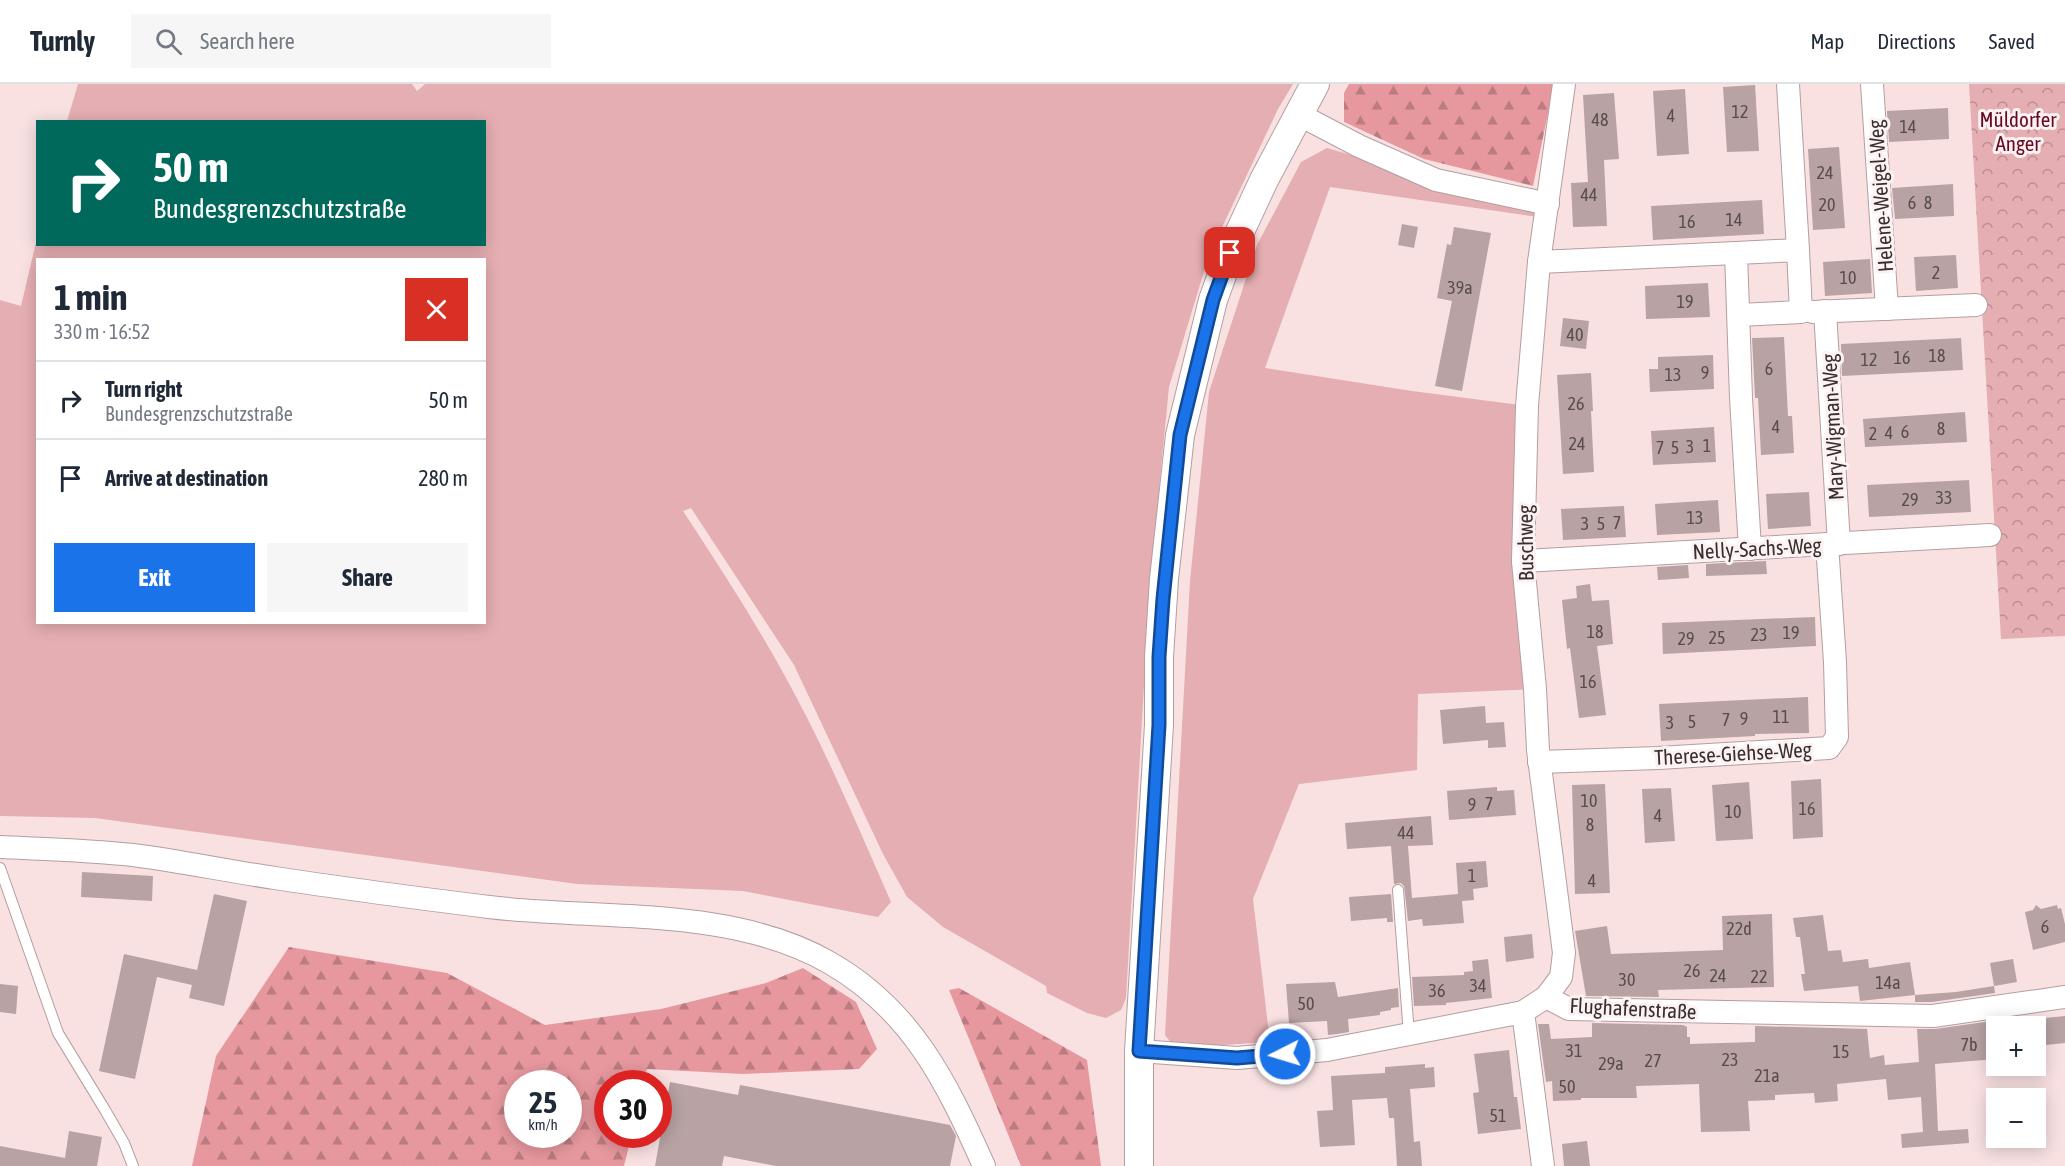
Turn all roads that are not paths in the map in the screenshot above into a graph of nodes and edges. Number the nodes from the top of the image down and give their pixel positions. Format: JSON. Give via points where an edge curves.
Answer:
{"nodes":[{"id":1,"x":1315,"y":84,"type":"edge"},
{"id":2,"x":1564,"y":84,"type":"edge"},
{"id":3,"x":1788,"y":84,"type":"edge"},
{"id":4,"x":1872,"y":84,"type":"edge"},
{"id":5,"x":1298,"y":114,"type":"junction"},
{"id":6,"x":1548,"y":204,"type":"junction"},
{"id":7,"x":1798,"y":250,"type":"junction"},
{"id":8,"x":1736,"y":253,"type":"junction"},
{"id":9,"x":1539,"y":262,"type":"junction"},
{"id":10,"x":1976,"y":305,"type":"dead end"},
{"id":11,"x":1887,"y":309,"type":"junction"},
{"id":12,"x":1825,"y":311,"type":"junction"},
{"id":13,"x":1801,"y":312,"type":"junction"},
{"id":14,"x":1739,"y":315,"type":"junction"},
{"id":15,"x":1990,"y":535,"type":"dead end"},
{"id":16,"x":1833,"y":544,"type":"junction"},
{"id":17,"x":1750,"y":549,"type":"junction"},
{"id":18,"x":1523,"y":561,"type":"junction"},
{"id":19,"x":1539,"y":762,"type":"junction"},
{"id":20,"x":0,"y":847,"type":"edge"},
{"id":21,"x":0,"y":868,"type":"edge"},
{"id":22,"x":1398,"y":890,"type":"dead end"},
{"id":23,"x":2065,"y":996,"type":"edge"},
{"id":24,"x":1546,"y":997,"type":"junction"},
{"id":25,"x":1523,"y":1012,"type":"junction"},
{"id":26,"x":1408,"y":1035,"type":"junction"},
{"id":27,"x":1139,"y":1051,"type":"junction"},
{"id":28,"x":133,"y":1166,"type":"edge"},
{"id":29,"x":984,"y":1166,"type":"edge"},
{"id":30,"x":1139,"y":1166,"type":"edge"},
{"id":31,"x":1543,"y":1166,"type":"edge"}],
"edges":[{"from":1,"to":5,"type":"street"},
{"from":2,"to":6,"type":"street","name":"Buschweg"},
{"from":3,"to":7,"type":"street"},
{"from":4,"to":11,"type":"street","name":"Helene-Weigel-Weg"},
{"from":5,"to":6,"type":"street","via":[[1436,180]]},
{"from":5,"to":27,"type":"street","via":[[1230,253],[1213,300],[1180,435],[1159,657],[1159,725]]},
{"from":6,"to":9,"type":"street","name":"Buschweg"},
{"from":7,"to":8,"type":"street"},
{"from":7,"to":13,"type":"street"},
{"from":8,"to":9,"type":"street"},
{"from":8,"to":14,"type":"street"},
{"from":9,"to":18,"type":"street","name":"Buschweg","via":[[1527,406]]},
{"from":10,"to":11,"type":"street"},
{"from":11,"to":12,"type":"street"},
{"from":12,"to":13,"type":"street"},
{"from":12,"to":16,"type":"street","name":"Mary-Wigman-Weg"},
{"from":13,"to":14,"type":"street"},
{"from":14,"to":17,"type":"street"},
{"from":15,"to":16,"type":"street","name":"Nelly-Sachs-Weg"},
{"from":16,"to":17,"type":"street","name":"Nelly-Sachs-Weg"},
{"from":16,"to":19,"type":"street","name":"Therese-Giehse-Weg","via":[[1837,737],[1829,747]]},
{"from":17,"to":18,"type":"street","name":"Nelly-Sachs-Weg"},
{"from":18,"to":19,"type":"street","name":"Buschweg"},
{"from":19,"to":24,"type":"street","name":"Buschweg","via":[[1564,953],[1561,977]]},
{"from":20,"to":29,"type":"street","via":[[133,855],[435,900],[622,915],[734,928],[770,938],[827,961],[894,1012],[939,1073]]},
{"from":21,"to":28,"type":"lane","via":[[58,1033],[124,1143]]},
{"from":22,"to":26,"type":"lane"},
{"from":23,"to":24,"type":"street","name":"Flughafenstraße","via":[[1933,1016],[1569,1009]]},
{"from":24,"to":25,"type":"street","name":"Flughafenstraße"},
{"from":25,"to":26,"type":"street","name":"Flughafenstraße"},
{"from":25,"to":31,"type":"street"},
{"from":26,"to":27,"type":"street","name":"Flughafenstraße","via":[[1328,1050],[1237,1058]]},
{"from":27,"to":30,"type":"street"}]}
